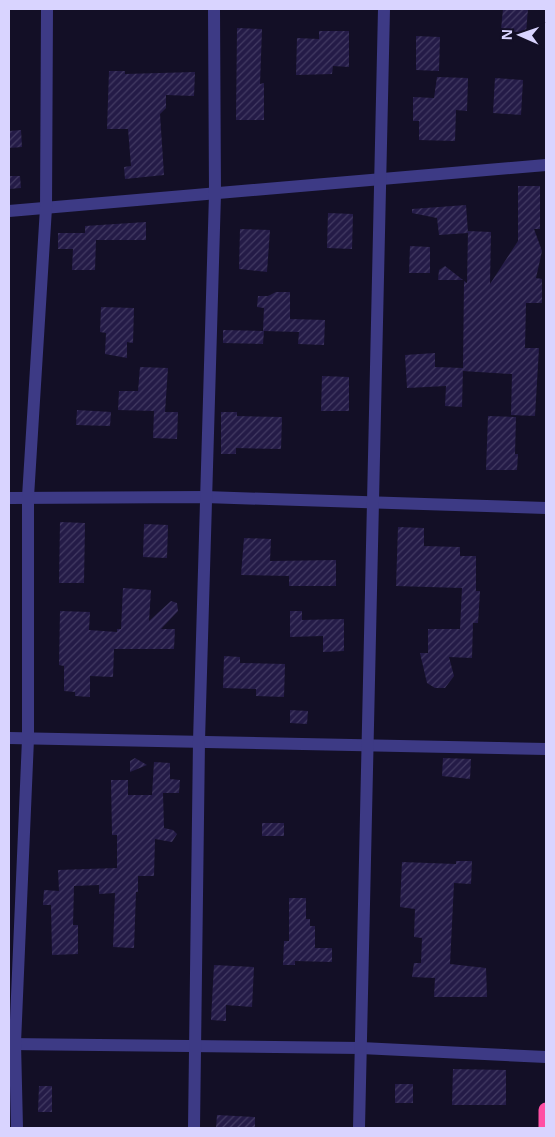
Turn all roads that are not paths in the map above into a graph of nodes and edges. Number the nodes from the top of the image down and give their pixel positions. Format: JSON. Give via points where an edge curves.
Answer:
{"nodes":[{"id":1,"x":47,"y":9,"type":"edge"},
{"id":2,"x":214,"y":9,"type":"edge"},
{"id":3,"x":384,"y":9,"type":"edge"},
{"id":4,"x":546,"y":165,"type":"edge"},
{"id":5,"x":379,"y":180,"type":"junction"},
{"id":6,"x":215,"y":194,"type":"junction"},
{"id":7,"x":46,"y":208,"type":"junction"},
{"id":8,"x":9,"y":211,"type":"edge"},
{"id":9,"x":28,"y":497,"type":"junction"},
{"id":10,"x":205,"y":497,"type":"junction"},
{"id":11,"x":9,"y":498,"type":"edge"},
{"id":12,"x":372,"y":501,"type":"junction"},
{"id":13,"x":546,"y":508,"type":"edge"},
{"id":14,"x":9,"y":738,"type":"edge"},
{"id":15,"x":28,"y":738,"type":"junction"},
{"id":16,"x":199,"y":741,"type":"junction"},
{"id":17,"x":367,"y":746,"type":"junction"},
{"id":18,"x":546,"y":749,"type":"edge"},
{"id":19,"x":12,"y":1044,"type":"edge"},
{"id":20,"x":194,"y":1045,"type":"junction"},
{"id":21,"x":361,"y":1048,"type":"junction"},
{"id":22,"x":546,"y":1057,"type":"edge"},
{"id":23,"x":546,"y":1110,"type":"edge"},
{"id":24,"x":16,"y":1128,"type":"edge"},
{"id":25,"x":194,"y":1128,"type":"edge"},
{"id":26,"x":359,"y":1128,"type":"edge"},
{"id":27,"x":546,"y":1128,"type":"edge"}],
"edges":[{"from":1,"to":7,"type":"street"},
{"from":2,"to":6,"type":"street"},
{"from":3,"to":5,"type":"street"},
{"from":4,"to":5,"type":"street"},
{"from":5,"to":6,"type":"street"},
{"from":5,"to":12,"type":"street"},
{"from":6,"to":7,"type":"street"},
{"from":6,"to":10,"type":"street"},
{"from":7,"to":8,"type":"street"},
{"from":7,"to":9,"type":"street"},
{"from":9,"to":10,"type":"street"},
{"from":9,"to":11,"type":"street"},
{"from":9,"to":15,"type":"street"},
{"from":10,"to":12,"type":"street"},
{"from":10,"to":16,"type":"street"},
{"from":12,"to":13,"type":"street"},
{"from":12,"to":17,"type":"street"},
{"from":14,"to":15,"type":"street"},
{"from":15,"to":16,"type":"street"},
{"from":15,"to":19,"type":"street"},
{"from":16,"to":17,"type":"street"},
{"from":16,"to":20,"type":"street"},
{"from":17,"to":18,"type":"street"},
{"from":17,"to":21,"type":"street"},
{"from":19,"to":20,"type":"street"},
{"from":19,"to":24,"type":"street"},
{"from":20,"to":21,"type":"street"},
{"from":20,"to":25,"type":"street"},
{"from":21,"to":22,"type":"street"},
{"from":21,"to":26,"type":"street"},
{"from":23,"to":27,"type":"highway"}]}
